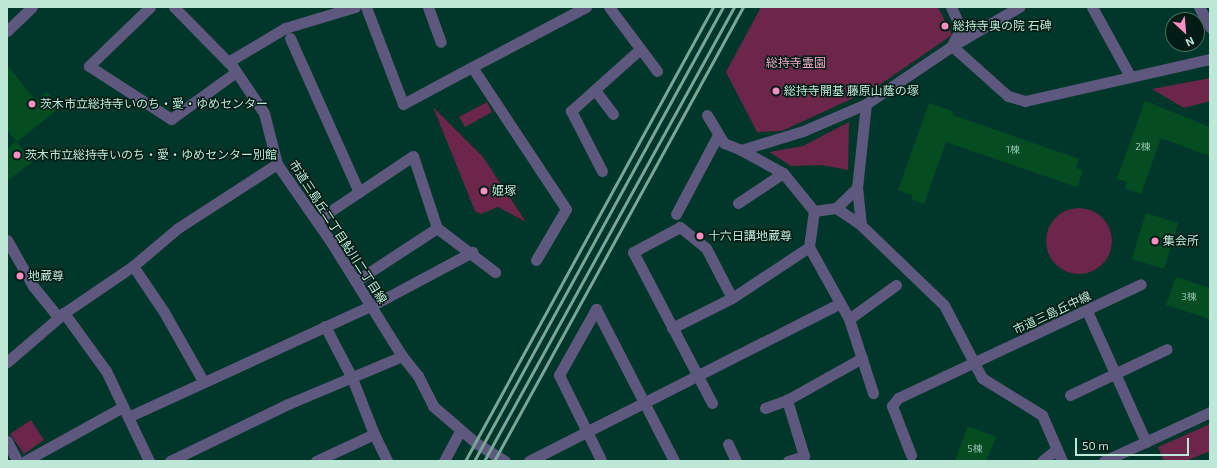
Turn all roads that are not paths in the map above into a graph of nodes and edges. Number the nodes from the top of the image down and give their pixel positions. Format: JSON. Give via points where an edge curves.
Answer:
{"nodes":[{"id":1,"x":32,"y":7,"type":"edge"},
{"id":2,"x":150,"y":7,"type":"edge"},
{"id":3,"x":174,"y":7,"type":"edge"},
{"id":4,"x":355,"y":7,"type":"edge"},
{"id":5,"x":366,"y":7,"type":"edge"},
{"id":6,"x":428,"y":7,"type":"edge"},
{"id":7,"x":586,"y":7,"type":"edge"},
{"id":8,"x":609,"y":7,"type":"edge"},
{"id":9,"x":951,"y":7,"type":"edge"},
{"id":10,"x":1019,"y":7,"type":"edge"},
{"id":11,"x":1092,"y":7,"type":"edge"},
{"id":12,"x":1199,"y":7,"type":"edge"},
{"id":13,"x":1210,"y":27,"type":"edge"},
{"id":14,"x":7,"y":31,"type":"edge"},
{"id":15,"x":290,"y":38,"type":"dead end"},
{"id":16,"x":441,"y":42,"type":"dead end"},
{"id":17,"x":952,"y":46,"type":"junction"},
{"id":18,"x":638,"y":50,"type":"junction"},
{"id":19,"x":1210,"y":59,"type":"edge"},
{"id":20,"x":228,"y":62,"type":"junction"},
{"id":21,"x":472,"y":67,"type":"junction"},
{"id":22,"x":657,"y":71,"type":"dead end"},
{"id":23,"x":236,"y":72,"type":"junction"},
{"id":24,"x":1130,"y":76,"type":"junction"},
{"id":25,"x":595,"y":90,"type":"junction"},
{"id":26,"x":866,"y":104,"type":"junction"},
{"id":27,"x":613,"y":114,"type":"dead end"},
{"id":28,"x":707,"y":115,"type":"dead end"},
{"id":29,"x":718,"y":135,"type":"junction"},
{"id":30,"x":741,"y":150,"type":"junction"},
{"id":31,"x":277,"y":164,"type":"junction"},
{"id":32,"x":602,"y":171,"type":"dead end"},
{"id":33,"x":783,"y":173,"type":"junction"},
{"id":34,"x":856,"y":188,"type":"junction"},
{"id":35,"x":359,"y":192,"type":"junction"},
{"id":36,"x":738,"y":203,"type":"dead end"},
{"id":37,"x":836,"y":208,"type":"junction"},
{"id":38,"x":814,"y":211,"type":"junction"},
{"id":39,"x":676,"y":214,"type":"dead end"},
{"id":40,"x":317,"y":220,"type":"junction"},
{"id":41,"x":860,"y":225,"type":"junction"},
{"id":42,"x":437,"y":228,"type":"junction"},
{"id":43,"x":7,"y":240,"type":"edge"},
{"id":44,"x":809,"y":247,"type":"junction"},
{"id":45,"x":472,"y":252,"type":"junction"},
{"id":46,"x":536,"y":260,"type":"dead end"},
{"id":47,"x":133,"y":266,"type":"junction"},
{"id":48,"x":495,"y":272,"type":"dead end"},
{"id":49,"x":356,"y":281,"type":"junction"},
{"id":50,"x":1141,"y":284,"type":"dead end"},
{"id":51,"x":896,"y":285,"type":"dead end"},
{"id":52,"x":732,"y":298,"type":"junction"},
{"id":53,"x":839,"y":304,"type":"junction"},
{"id":54,"x":371,"y":306,"type":"junction"},
{"id":55,"x":1087,"y":311,"type":"junction"},
{"id":56,"x":61,"y":315,"type":"junction"},
{"id":57,"x":849,"y":319,"type":"junction"},
{"id":58,"x":325,"y":326,"type":"junction"},
{"id":59,"x":672,"y":328,"type":"junction"},
{"id":60,"x":1167,"y":349,"type":"dead end"},
{"id":61,"x":402,"y":356,"type":"junction"},
{"id":62,"x":862,"y":358,"type":"junction"},
{"id":63,"x":7,"y":362,"type":"edge"},
{"id":64,"x":972,"y":363,"type":"junction"},
{"id":65,"x":1115,"y":374,"type":"junction"},
{"id":66,"x":698,"y":375,"type":"junction"},
{"id":67,"x":352,"y":378,"type":"junction"},
{"id":68,"x":203,"y":381,"type":"junction"},
{"id":69,"x":873,"y":393,"type":"dead end"},
{"id":70,"x":1070,"y":395,"type":"dead end"},
{"id":71,"x":787,"y":400,"type":"junction"},
{"id":72,"x":643,"y":402,"type":"junction"},
{"id":73,"x":712,"y":403,"type":"dead end"},
{"id":74,"x":765,"y":408,"type":"dead end"},
{"id":75,"x":125,"y":412,"type":"junction"},
{"id":76,"x":1210,"y":412,"type":"edge"},
{"id":77,"x":460,"y":431,"type":"junction"},
{"id":78,"x":586,"y":431,"type":"junction"},
{"id":79,"x":374,"y":434,"type":"junction"},
{"id":80,"x":7,"y":441,"type":"edge"},
{"id":81,"x":1146,"y":442,"type":"junction"},
{"id":82,"x":728,"y":444,"type":"dead end"},
{"id":83,"x":1057,"y":449,"type":"junction"},
{"id":84,"x":911,"y":455,"type":"dead end"},
{"id":85,"x":601,"y":460,"type":"edge"},
{"id":86,"x":17,"y":461,"type":"edge"},
{"id":87,"x":26,"y":461,"type":"edge"},
{"id":88,"x":149,"y":461,"type":"edge"},
{"id":89,"x":170,"y":461,"type":"edge"},
{"id":90,"x":316,"y":461,"type":"edge"},
{"id":91,"x":387,"y":461,"type":"edge"},
{"id":92,"x":444,"y":461,"type":"edge"},
{"id":93,"x":506,"y":461,"type":"edge"},
{"id":94,"x":529,"y":461,"type":"edge"},
{"id":95,"x":674,"y":461,"type":"edge"},
{"id":96,"x":736,"y":461,"type":"edge"},
{"id":97,"x":788,"y":461,"type":"edge"},
{"id":98,"x":1042,"y":461,"type":"edge"},
{"id":99,"x":1062,"y":461,"type":"edge"},
{"id":100,"x":1104,"y":461,"type":"edge"}],
"edges":[{"from":1,"to":14,"type":"street"},
{"from":2,"to":23,"type":"street","via":[[89,66],[171,119]]},
{"from":3,"to":20,"type":"street","name":"市道三島丘二丁目鮎川二丁目線"},
{"from":4,"to":20,"type":"street","via":[[285,28]]},
{"from":5,"to":21,"type":"street","via":[[403,104]]},
{"from":6,"to":16,"type":"street"},
{"from":7,"to":21,"type":"street"},
{"from":8,"to":18,"type":"street"},
{"from":9,"to":17,"type":"street","via":[[961,28]]},
{"from":10,"to":17,"type":"street"},
{"from":11,"to":24,"type":"street"},
{"from":12,"to":13,"type":"street"},
{"from":15,"to":35,"type":"street"},
{"from":17,"to":24,"type":"street","via":[[1008,96],[1025,101]]},
{"from":17,"to":26,"type":"street"},
{"from":18,"to":22,"type":"street"},
{"from":18,"to":25,"type":"street"},
{"from":19,"to":24,"type":"street"},
{"from":20,"to":23,"type":"street","name":"市道三島丘二丁目鮎川二丁目線"},
{"from":21,"to":46,"type":"street","via":[[566,209]]},
{"from":23,"to":31,"type":"street","name":"市道三島丘二丁目鮎川二丁目線","via":[[264,113]]},
{"from":25,"to":27,"type":"street"},
{"from":25,"to":32,"type":"street","via":[[571,111]]},
{"from":26,"to":30,"type":"street","via":[[803,131]]},
{"from":26,"to":34,"type":"street"},
{"from":28,"to":29,"type":"street"},
{"from":29,"to":30,"type":"street","via":[[724,142]]},
{"from":29,"to":39,"type":"street"},
{"from":30,"to":33,"type":"street"},
{"from":31,"to":40,"type":"street","name":"市道三島丘二丁目鮎川二丁目線"},
{"from":31,"to":47,"type":"street","via":[[178,228]]},
{"from":33,"to":36,"type":"street"},
{"from":33,"to":38,"type":"street"},
{"from":34,"to":37,"type":"street"},
{"from":34,"to":41,"type":"street"},
{"from":35,"to":40,"type":"street"},
{"from":35,"to":42,"type":"street","via":[[412,156]]},
{"from":37,"to":38,"type":"street"},
{"from":37,"to":41,"type":"street"},
{"from":38,"to":44,"type":"street"},
{"from":40,"to":49,"type":"street","name":"市道三島丘二丁目鮎川二丁目線"},
{"from":41,"to":64,"type":"street","via":[[944,305]]},
{"from":42,"to":45,"type":"street"},
{"from":42,"to":49,"type":"street"},
{"from":43,"to":56,"type":"street","via":[[33,286]]},
{"from":44,"to":52,"type":"street"},
{"from":44,"to":53,"type":"street"},
{"from":45,"to":48,"type":"street"},
{"from":45,"to":54,"type":"street"},
{"from":47,"to":56,"type":"street"},
{"from":47,"to":68,"type":"street","via":[[164,312]]},
{"from":49,"to":54,"type":"street","name":"市道三島丘二丁目鮎川二丁目線"},
{"from":50,"to":55,"type":"street","name":"市道三島丘中線"},
{"from":51,"to":57,"type":"street"},
{"from":52,"to":59,"type":"street"},
{"from":52,"to":59,"type":"street","via":[[706,248],[680,227],[633,252]]},
{"from":53,"to":57,"type":"street"},
{"from":53,"to":66,"type":"street"},
{"from":54,"to":58,"type":"street"},
{"from":54,"to":61,"type":"street","name":"市道三島丘二丁目鮎川二丁目線"},
{"from":55,"to":64,"type":"street","name":"市道三島丘中線"},
{"from":55,"to":65,"type":"street"},
{"from":56,"to":63,"type":"street"},
{"from":56,"to":75,"type":"street","via":[[106,371]]},
{"from":57,"to":62,"type":"street"},
{"from":58,"to":67,"type":"street"},
{"from":58,"to":68,"type":"street"},
{"from":59,"to":66,"type":"street"},
{"from":60,"to":65,"type":"street"},
{"from":61,"to":67,"type":"street"},
{"from":61,"to":77,"type":"street","name":"市道三島丘二丁目鮎川二丁目線","via":[[418,376],[432,406]]},
{"from":62,"to":69,"type":"street"},
{"from":62,"to":71,"type":"street"},
{"from":64,"to":83,"type":"street","via":[[982,378],[1042,415]]},
{"from":64,"to":84,"type":"street","name":"市道三島丘中線","via":[[898,398],[892,406]]},
{"from":65,"to":70,"type":"street"},
{"from":65,"to":81,"type":"street"},
{"from":66,"to":72,"type":"street"},
{"from":66,"to":73,"type":"street"},
{"from":67,"to":79,"type":"street"},
{"from":67,"to":89,"type":"street","via":[[288,404]]},
{"from":68,"to":75,"type":"street"},
{"from":71,"to":74,"type":"street"},
{"from":71,"to":97,"type":"street","via":[[804,456]]},
{"from":72,"to":78,"type":"street"},
{"from":72,"to":78,"type":"street","via":[[596,309],[559,375]]},
{"from":72,"to":95,"type":"street"},
{"from":75,"to":87,"type":"street"},
{"from":75,"to":88,"type":"street"},
{"from":76,"to":81,"type":"street"},
{"from":77,"to":92,"type":"street"},
{"from":77,"to":93,"type":"street","name":"市道三島丘二丁目鮎川二丁目線"},
{"from":78,"to":85,"type":"street"},
{"from":78,"to":94,"type":"street"},
{"from":79,"to":90,"type":"street"},
{"from":79,"to":91,"type":"street"},
{"from":80,"to":86,"type":"street"},
{"from":81,"to":100,"type":"street"},
{"from":82,"to":96,"type":"street"},
{"from":83,"to":98,"type":"street"},
{"from":83,"to":99,"type":"street"}]}
